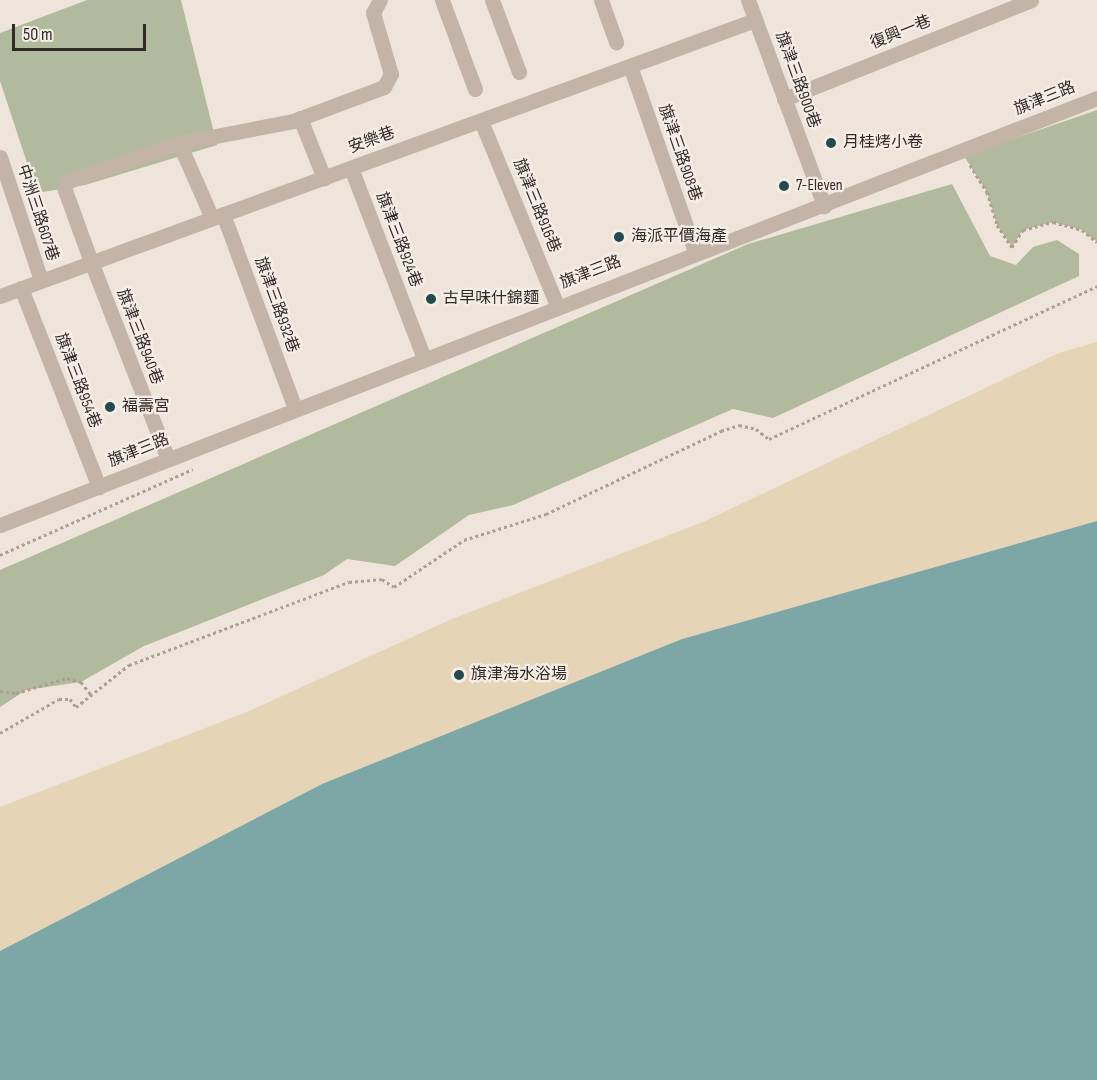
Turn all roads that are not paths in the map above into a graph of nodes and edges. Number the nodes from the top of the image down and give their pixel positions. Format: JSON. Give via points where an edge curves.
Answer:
{"nodes":[{"id":1,"x":380,"y":0,"type":"edge"},
{"id":2,"x":442,"y":0,"type":"edge"},
{"id":3,"x":492,"y":0,"type":"edge"},
{"id":4,"x":601,"y":0,"type":"edge"},
{"id":5,"x":748,"y":0,"type":"edge"},
{"id":6,"x":1031,"y":0,"type":"edge"},
{"id":7,"x":755,"y":20,"type":"junction"},
{"id":8,"x":616,"y":42,"type":"dead end"},
{"id":9,"x":630,"y":66,"type":"junction"},
{"id":10,"x":519,"y":72,"type":"dead end"},
{"id":11,"x":475,"y":89,"type":"dead end"},
{"id":12,"x":1097,"y":98,"type":"edge"},
{"id":13,"x":784,"y":99,"type":"junction"},
{"id":14,"x":300,"y":118,"type":"junction"},
{"id":15,"x":481,"y":121,"type":"junction"},
{"id":16,"x":179,"y":143,"type":"junction"},
{"id":17,"x":0,"y":157,"type":"edge"},
{"id":18,"x":351,"y":168,"type":"junction"},
{"id":19,"x":324,"y":178,"type":"junction"},
{"id":20,"x":824,"y":206,"type":"junction"},
{"id":21,"x":217,"y":216,"type":"junction"},
{"id":22,"x":695,"y":252,"type":"junction"},
{"id":23,"x":91,"y":262,"type":"junction"},
{"id":24,"x":41,"y":280,"type":"junction"},
{"id":25,"x":21,"y":288,"type":"junction"},
{"id":26,"x":0,"y":296,"type":"edge"},
{"id":27,"x":557,"y":305,"type":"junction"},
{"id":28,"x":424,"y":358,"type":"junction"},
{"id":29,"x":295,"y":409,"type":"junction"},
{"id":30,"x":168,"y":459,"type":"junction"},
{"id":31,"x":99,"y":487,"type":"junction"},
{"id":32,"x":0,"y":525,"type":"edge"}],
"edges":[{"from":1,"to":14,"type":"street","via":[[373,13],[390,81],[384,87]]},
{"from":2,"to":11,"type":"street"},
{"from":3,"to":10,"type":"street"},
{"from":4,"to":8,"type":"street"},
{"from":5,"to":7,"type":"street","name":"旗津三路900巷"},
{"from":6,"to":13,"type":"street","name":"復興一巷"},
{"from":7,"to":9,"type":"street","name":"安樂巷"},
{"from":7,"to":13,"type":"street","name":"旗津三路900巷"},
{"from":9,"to":15,"type":"street","name":"安樂巷"},
{"from":9,"to":22,"type":"street","name":"旗津三路908巷"},
{"from":12,"to":20,"type":"street","name":"旗津三路"},
{"from":13,"to":20,"type":"street","name":"旗津三路900巷"},
{"from":14,"to":16,"type":"street"},
{"from":14,"to":19,"type":"street"},
{"from":15,"to":18,"type":"street","name":"安樂巷"},
{"from":15,"to":27,"type":"street","name":"旗津三路916巷"},
{"from":16,"to":21,"type":"street","name":"旗津三路932巷"},
{"from":16,"to":23,"type":"street","name":"旗津三路940巷","via":[[66,182],[65,189]]},
{"from":17,"to":24,"type":"street","name":"中洲三路607巷"},
{"from":18,"to":19,"type":"street","name":"安樂巷"},
{"from":18,"to":28,"type":"street","name":"旗津三路924巷"},
{"from":19,"to":21,"type":"street","name":"安樂巷"},
{"from":20,"to":22,"type":"street","name":"旗津三路"},
{"from":21,"to":23,"type":"street","name":"安樂巷"},
{"from":21,"to":29,"type":"street","name":"旗津三路932巷"},
{"from":22,"to":27,"type":"street","name":"旗津三路"},
{"from":23,"to":24,"type":"street","name":"安樂巷"},
{"from":23,"to":30,"type":"street","name":"旗津三路940巷"},
{"from":24,"to":25,"type":"street","name":"安樂巷"},
{"from":25,"to":26,"type":"street","name":"安樂巷"},
{"from":25,"to":31,"type":"street","name":"旗津三路954巷"},
{"from":27,"to":28,"type":"street","name":"旗津三路"},
{"from":28,"to":29,"type":"street","name":"旗津三路"},
{"from":29,"to":30,"type":"street","name":"旗津三路"},
{"from":30,"to":31,"type":"street","name":"旗津三路"},
{"from":31,"to":32,"type":"street","name":"旗津三路"}]}
